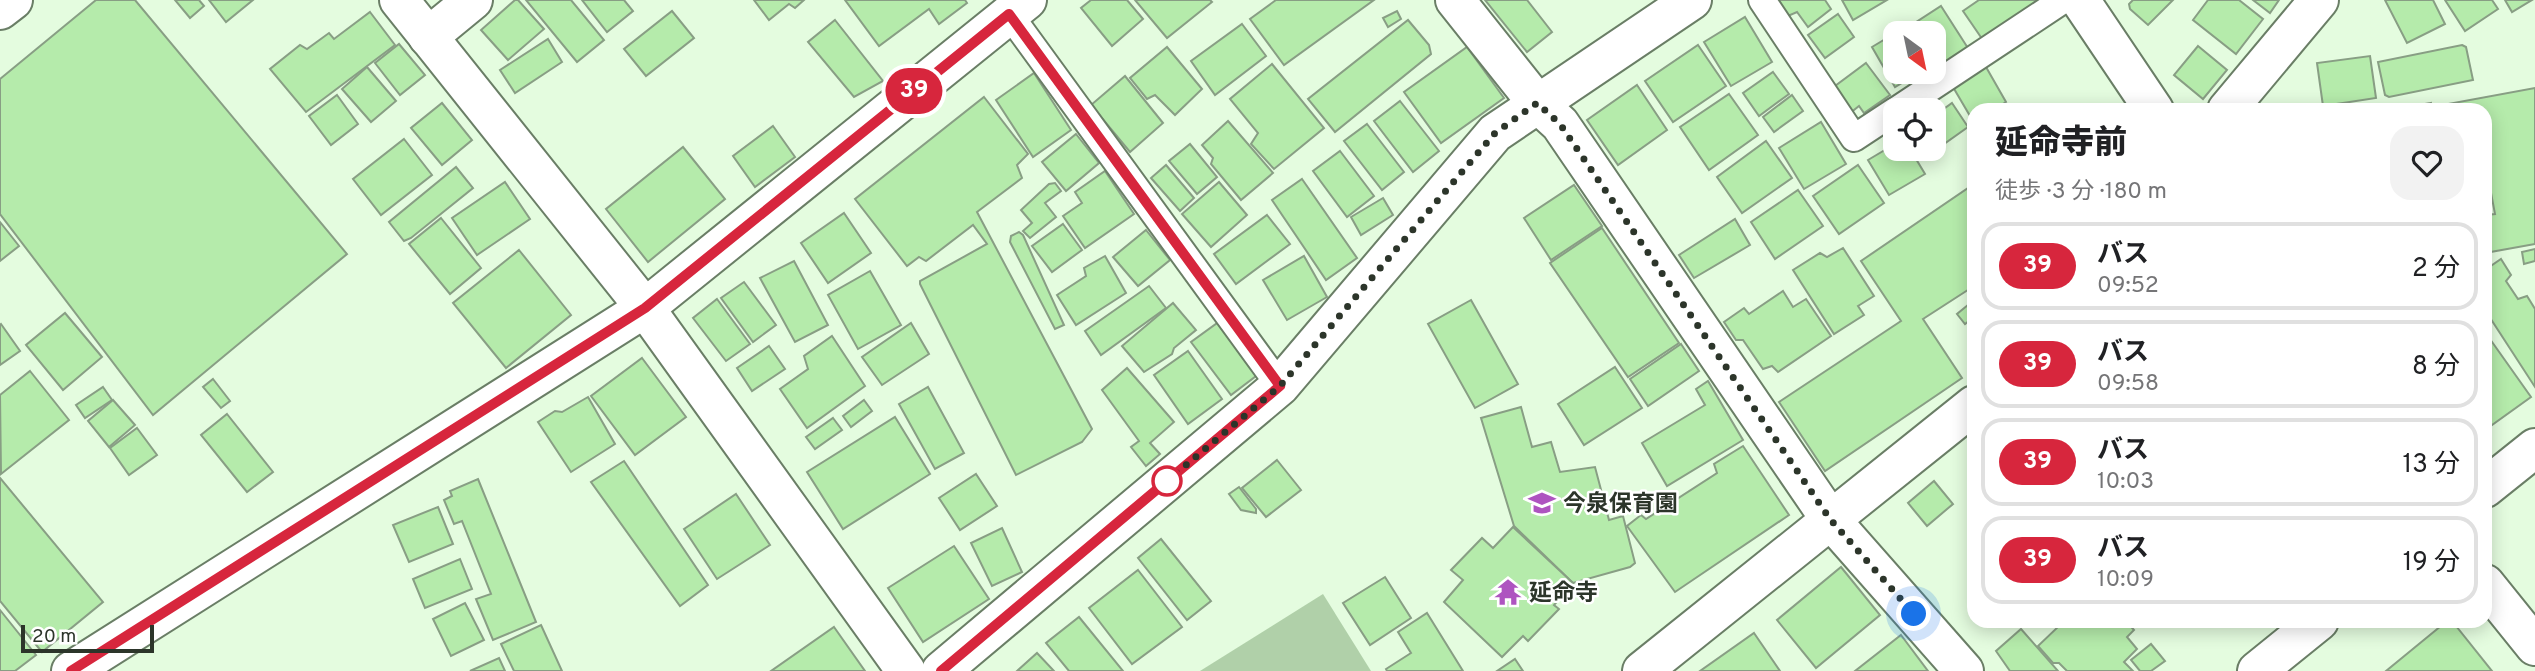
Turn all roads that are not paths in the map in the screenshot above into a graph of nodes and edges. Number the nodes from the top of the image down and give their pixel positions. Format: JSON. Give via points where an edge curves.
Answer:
{"nodes":[{"id":1,"x":13,"y":0,"type":"edge"},
{"id":2,"x":399,"y":0,"type":"edge"},
{"id":3,"x":473,"y":0,"type":"edge"},
{"id":4,"x":1455,"y":0,"type":"edge"},
{"id":5,"x":1692,"y":0,"type":"edge"},
{"id":6,"x":1762,"y":0,"type":"edge"},
{"id":7,"x":2063,"y":0,"type":"edge"},
{"id":8,"x":2080,"y":0,"type":"edge"},
{"id":9,"x":2319,"y":0,"type":"edge"},
{"id":10,"x":1020,"y":4,"type":"edge"},
{"id":11,"x":0,"y":10,"type":"edge"},
{"id":12,"x":428,"y":37,"type":"junction"},
{"id":13,"x":1916,"y":98,"type":"edge"},
{"id":14,"x":1537,"y":103,"type":"junction"},
{"id":15,"x":2149,"y":103,"type":"edge"},
{"id":16,"x":2233,"y":103,"type":"edge"},
{"id":17,"x":1883,"y":119,"type":"edge"},
{"id":18,"x":645,"y":308,"type":"junction"},
{"id":19,"x":1280,"y":386,"type":"junction"},
{"id":20,"x":1967,"y":411,"type":"edge"},
{"id":21,"x":2535,"y":448,"type":"edge"},
{"id":22,"x":2492,"y":482,"type":"edge"},
{"id":23,"x":1830,"y":519,"type":"junction"},
{"id":24,"x":2492,"y":593,"type":"edge"},
{"id":25,"x":2310,"y":628,"type":"edge"},
{"id":26,"x":2535,"y":646,"type":"edge"},
{"id":27,"x":71,"y":671,"type":"edge"},
{"id":28,"x":906,"y":671,"type":"edge"},
{"id":29,"x":941,"y":671,"type":"edge"},
{"id":30,"x":1642,"y":671,"type":"edge"},
{"id":31,"x":1964,"y":671,"type":"edge"},
{"id":32,"x":2257,"y":671,"type":"edge"}],
"edges":[{"from":1,"to":11,"type":"street"},
{"from":2,"to":12,"type":"street"},
{"from":3,"to":12,"type":"street"},
{"from":4,"to":14,"type":"street"},
{"from":5,"to":14,"type":"street"},
{"from":6,"to":17,"type":"lane","via":[[1854,138]]},
{"from":7,"to":13,"type":"lane"},
{"from":8,"to":15,"type":"street"},
{"from":9,"to":16,"type":"street"},
{"from":10,"to":18,"type":"street"},
{"from":10,"to":19,"type":"lane"},
{"from":12,"to":18,"type":"street"},
{"from":14,"to":19,"type":"street","via":[[1495,133]]},
{"from":14,"to":23,"type":"street","via":[[1560,124]]},
{"from":18,"to":27,"type":"street"},
{"from":18,"to":28,"type":"street"},
{"from":19,"to":29,"type":"street"},
{"from":20,"to":23,"type":"street"},
{"from":21,"to":22,"type":"street"},
{"from":23,"to":30,"type":"street"},
{"from":23,"to":31,"type":"street"},
{"from":24,"to":26,"type":"street"},
{"from":25,"to":32,"type":"street"}]}
